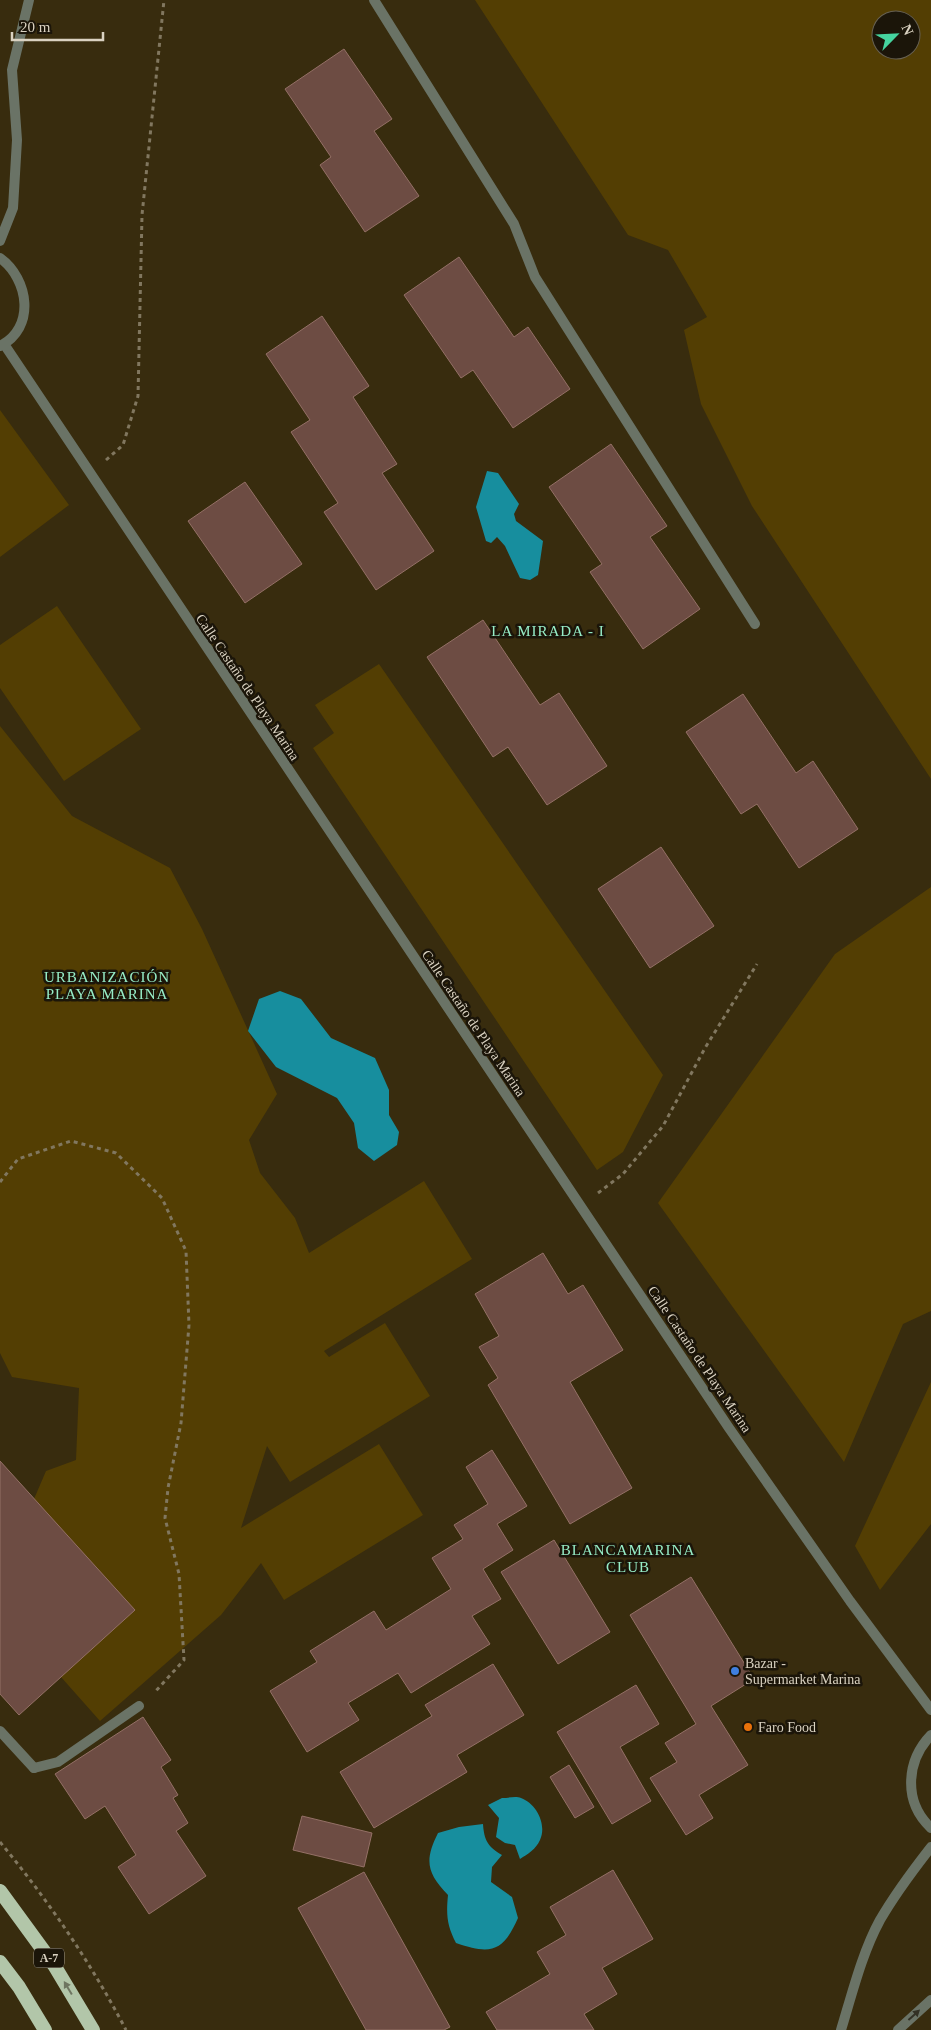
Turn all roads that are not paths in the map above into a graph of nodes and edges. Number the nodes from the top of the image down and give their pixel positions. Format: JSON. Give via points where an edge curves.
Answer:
{"nodes":[{"id":1,"x":29,"y":0,"type":"edge"},
{"id":2,"x":374,"y":0,"type":"edge"},
{"id":3,"x":0,"y":241,"type":"edge"},
{"id":4,"x":0,"y":258,"type":"edge"},
{"id":5,"x":2,"y":345,"type":"edge"},
{"id":6,"x":755,"y":624,"type":"dead end"},
{"id":7,"x":139,"y":1706,"type":"road end"},
{"id":8,"x":931,"y":1710,"type":"edge"},
{"id":9,"x":0,"y":1731,"type":"edge"},
{"id":10,"x":931,"y":1735,"type":"edge"},
{"id":11,"x":931,"y":1828,"type":"edge"},
{"id":12,"x":931,"y":1847,"type":"edge"},
{"id":13,"x":0,"y":1890,"type":"edge"},
{"id":14,"x":0,"y":1962,"type":"edge"},
{"id":15,"x":931,"y":2000,"type":"edge"},
{"id":16,"x":45,"y":2030,"type":"edge"},
{"id":17,"x":93,"y":2030,"type":"edge"},
{"id":18,"x":841,"y":2030,"type":"edge"},
{"id":19,"x":898,"y":2030,"type":"edge"}],
"edges":[{"from":1,"to":3,"type":"street","via":[[12,70],[17,140],[13,208]]},
{"from":2,"to":6,"type":"street","via":[[514,224],[534,277]]},
{"from":4,"to":5,"type":"street","via":[[20,279],[24,297],[24,314],[16,331]]},
{"from":5,"to":8,"type":"street","name":"Calle Castaño de Playa Marina","via":[[752,1462]]},
{"from":7,"to":9,"type":"street","via":[[58,1762],[34,1768]]},
{"from":10,"to":11,"type":"street","via":[[921,1745],[912,1764],[910,1784],[914,1804]]},
{"from":12,"to":18,"type":"street","via":[[879,1922],[859,1971]]},
{"from":17,"to":13,"type":"highway","number":"A-7","one_way":true,"via":[[54,1965]]},
{"from":14,"to":16,"type":"highway","via":[[19,1986]]},
{"from":19,"to":15,"type":"street","one_way":true}]}
